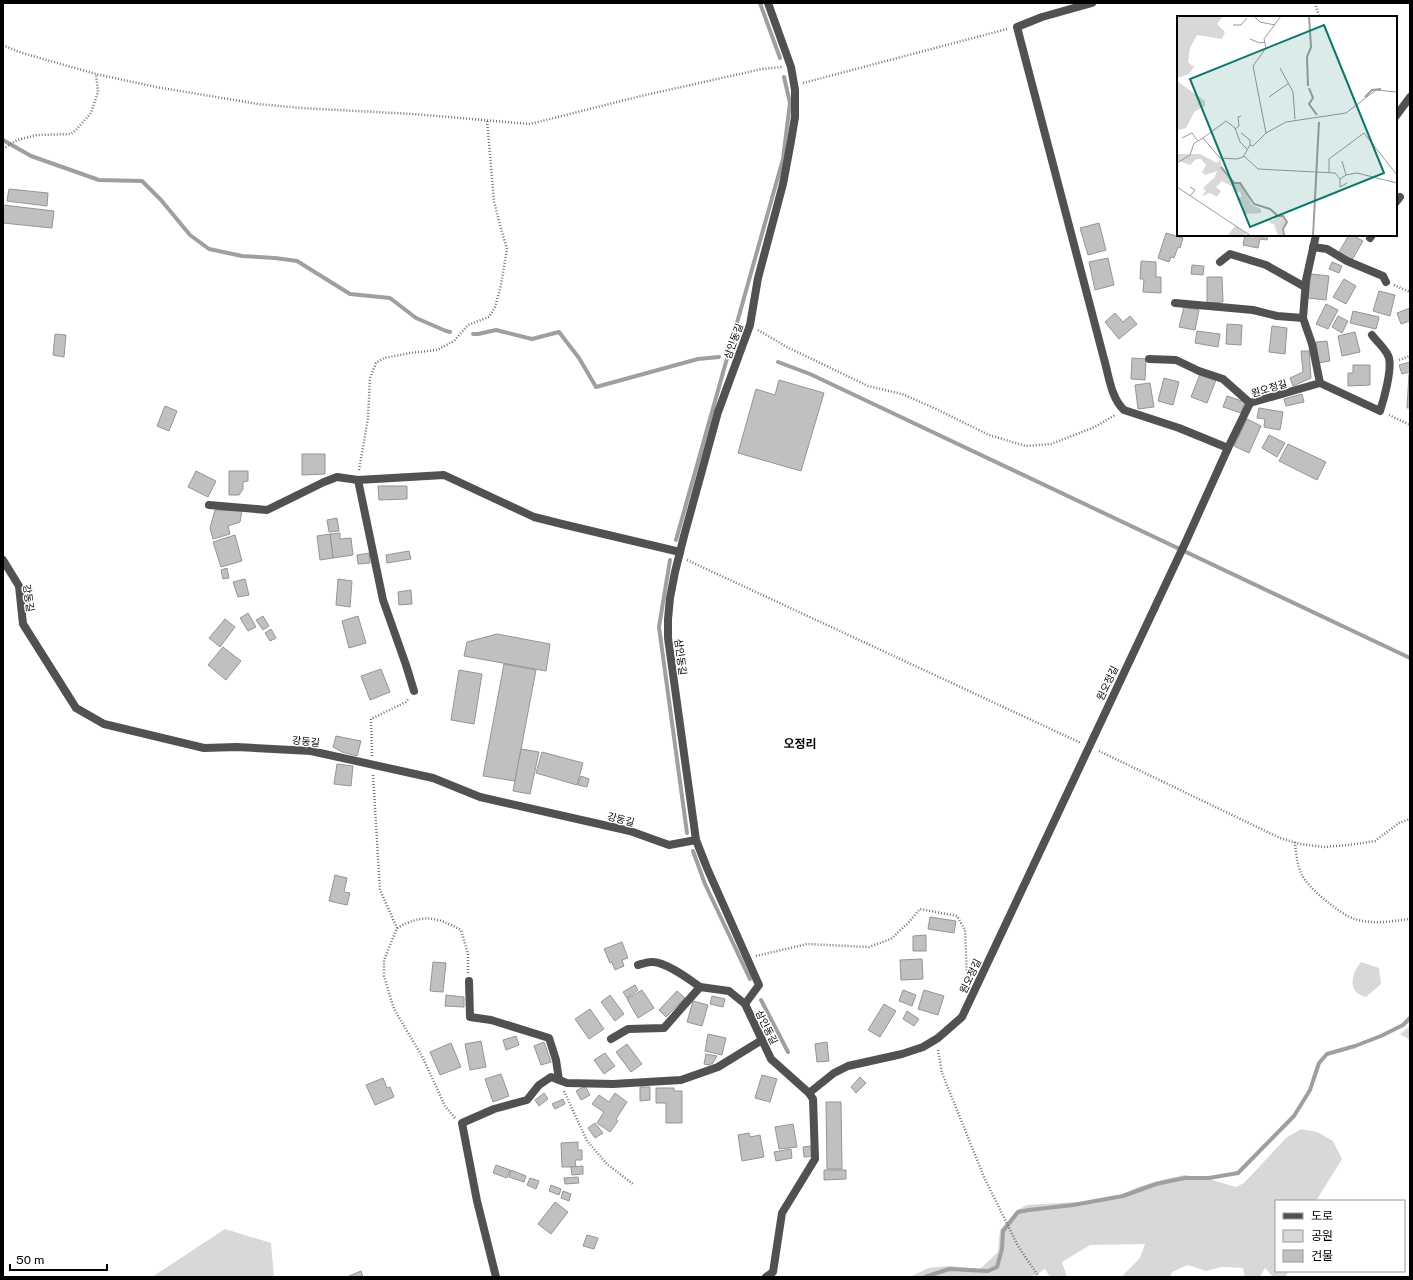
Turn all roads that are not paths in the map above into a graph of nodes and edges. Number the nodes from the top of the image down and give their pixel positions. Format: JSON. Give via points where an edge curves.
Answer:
{"nodes":[{"id":1,"x":768,"y":3,"type":"edge"},
{"id":2,"x":1092,"y":3,"type":"edge"},
{"id":3,"x":1410,"y":97,"type":"edge"},
{"id":4,"x":1397,"y":115,"type":"edge"},
{"id":5,"x":1316,"y":236,"type":"edge"},
{"id":6,"x":1313,"y":247,"type":"junction"},
{"id":7,"x":1220,"y":262,"type":"dead end"},
{"id":8,"x":1386,"y":282,"type":"road end"},
{"id":9,"x":1305,"y":287,"type":"junction"},
{"id":10,"x":1175,"y":303,"type":"dead end"},
{"id":11,"x":1303,"y":318,"type":"junction"},
{"id":12,"x":1372,"y":335,"type":"dead end"},
{"id":13,"x":1149,"y":359,"type":"dead end"},
{"id":14,"x":1320,"y":383,"type":"junction"},
{"id":15,"x":1250,"y":403,"type":"junction"},
{"id":16,"x":1228,"y":448,"type":"junction"},
{"id":17,"x":358,"y":480,"type":"junction"},
{"id":18,"x":209,"y":505,"type":"dead end"},
{"id":19,"x":679,"y":554,"type":"junction"},
{"id":20,"x":3,"y":560,"type":"edge"},
{"id":21,"x":414,"y":691,"type":"road end"},
{"id":22,"x":696,"y":840,"type":"junction"},
{"id":23,"x":638,"y":965,"type":"dead end"},
{"id":24,"x":469,"y":981,"type":"road end"},
{"id":25,"x":700,"y":987,"type":"junction"},
{"id":26,"x":745,"y":1004,"type":"junction"},
{"id":27,"x":611,"y":1039,"type":"dead end"},
{"id":28,"x":762,"y":1040,"type":"junction"},
{"id":29,"x":559,"y":1080,"type":"junction"},
{"id":30,"x":809,"y":1093,"type":"junction"},
{"id":31,"x":496,"y":1277,"type":"edge"},
{"id":32,"x":766,"y":1277,"type":"edge"}],
"edges":[{"from":1,"to":19,"type":"street","name":"삼인동길","via":[[794,85],[795,117],[792,141],[758,278],[750,325],[718,412]]},
{"from":2,"to":16,"type":"street","via":[[1017,27],[1114,394],[1124,410]]},
{"from":3,"to":4,"type":"street"},
{"from":5,"to":6,"type":"street"},
{"from":6,"to":8,"type":"street","via":[[1327,249],[1347,261],[1383,276]]},
{"from":6,"to":9,"type":"street"},
{"from":7,"to":9,"type":"street","via":[[1230,254],[1266,265]]},
{"from":9,"to":11,"type":"street"},
{"from":10,"to":11,"type":"street","via":[[1253,310],[1277,316]]},
{"from":11,"to":14,"type":"street","via":[[1312,344]]},
{"from":12,"to":14,"type":"street","via":[[1389,358],[1388,379],[1380,411]]},
{"from":13,"to":15,"type":"street","via":[[1176,360],[1223,379]]},
{"from":14,"to":15,"type":"street","name":"원오정길"},
{"from":15,"to":16,"type":"street","name":"원오정길"},
{"from":16,"to":30,"type":"street","name":"원오정길","via":[[962,1017],[938,1038],[923,1047],[848,1066],[834,1073]]},
{"from":17,"to":18,"type":"street","via":[[337,478],[267,510]]},
{"from":17,"to":19,"type":"street","via":[[444,475],[534,517]]},
{"from":17,"to":21,"type":"street","via":[[383,600]]},
{"from":19,"to":22,"type":"street","name":"삼인동길","via":[[670,598],[668,638]]},
{"from":20,"to":22,"type":"street","name":"강동길","via":[[19,586],[23,624],[76,708],[104,724],[204,748],[311,751],[433,778],[480,797],[630,831],[669,845]]},
{"from":22,"to":26,"type":"street","name":"삼인동길","via":[[759,985]]},
{"from":23,"to":25,"type":"street","via":[[651,961],[667,966]]},
{"from":24,"to":29,"type":"street","via":[[470,1017],[491,1020],[549,1038]]},
{"from":25,"to":26,"type":"street","via":[[729,992]]},
{"from":25,"to":27,"type":"street","via":[[664,1028],[628,1029]]},
{"from":26,"to":28,"type":"street","name":"삼인동길"},
{"from":28,"to":29,"type":"street","via":[[718,1067],[680,1080],[614,1084],[567,1083]]},
{"from":28,"to":30,"type":"street","name":"삼인동길","via":[[771,1059]]},
{"from":29,"to":31,"type":"street","via":[[551,1077],[539,1085],[527,1100],[494,1109],[462,1123],[477,1201]]},
{"from":30,"to":32,"type":"street","via":[[813,1099],[815,1159],[782,1213],[773,1272]]}]}
